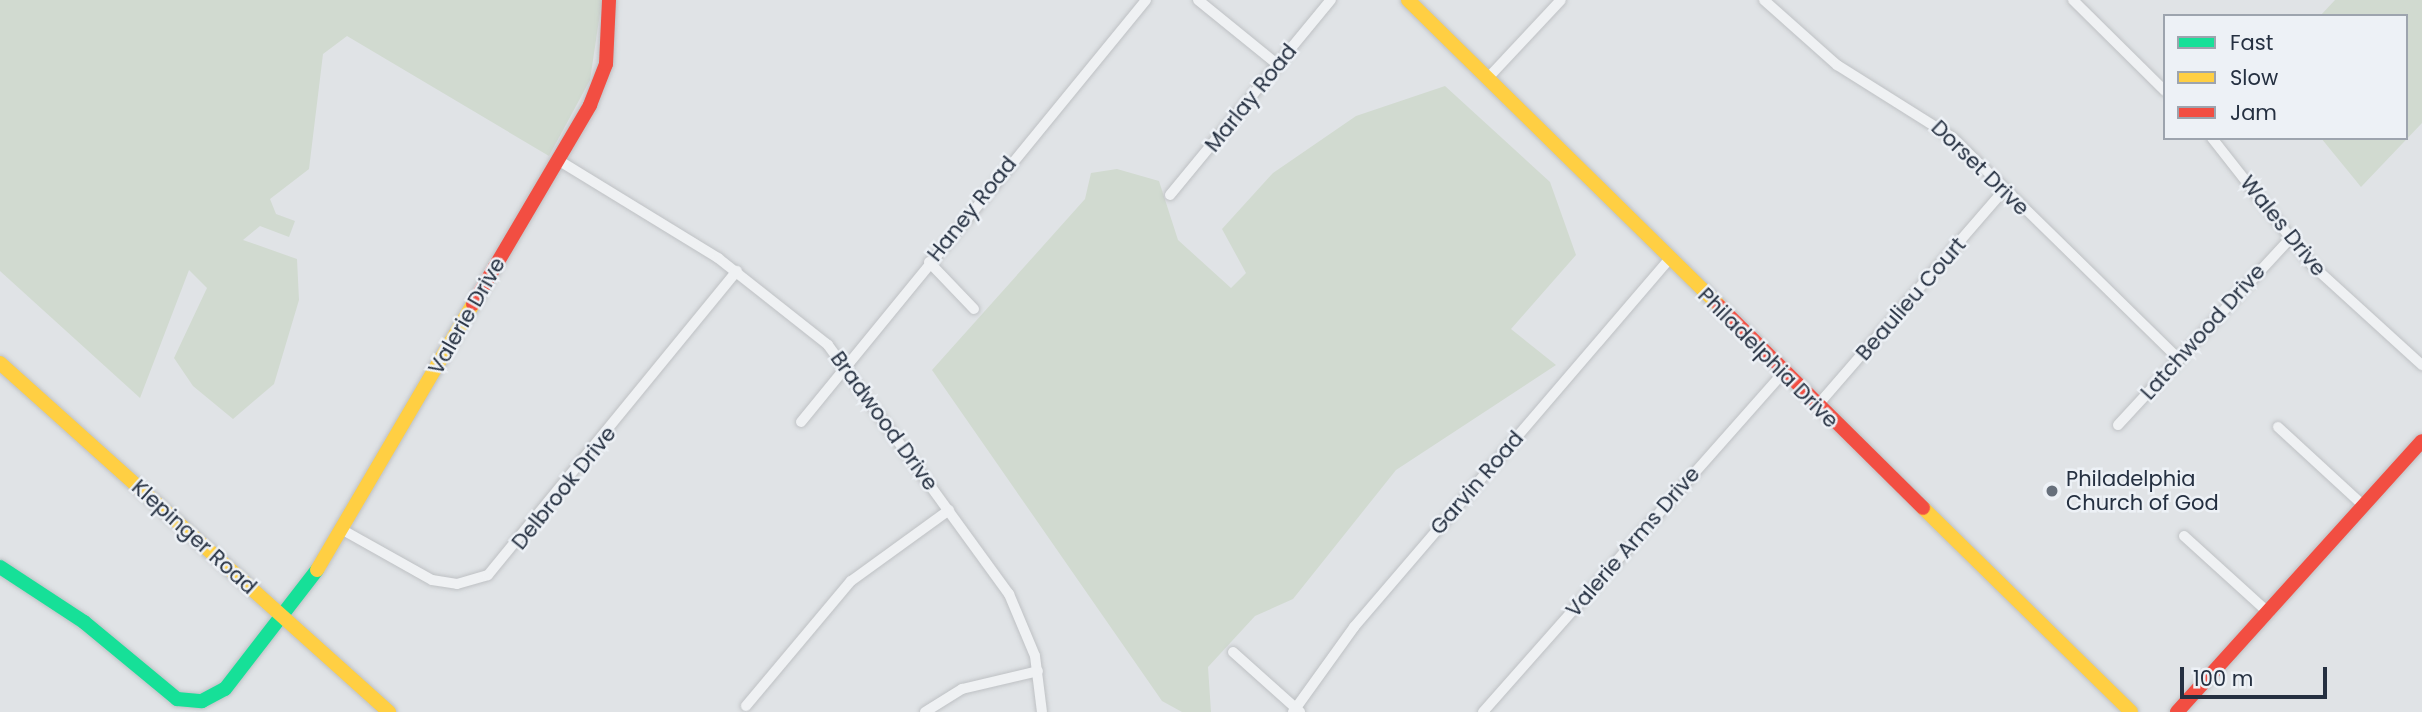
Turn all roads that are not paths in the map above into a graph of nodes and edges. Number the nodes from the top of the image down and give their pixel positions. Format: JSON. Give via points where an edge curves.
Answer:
{"nodes":[{"id":1,"x":609,"y":0,"type":"edge"},
{"id":2,"x":1146,"y":0,"type":"edge"},
{"id":3,"x":1198,"y":0,"type":"edge"},
{"id":4,"x":1331,"y":0,"type":"edge"},
{"id":5,"x":1408,"y":0,"type":"edge"},
{"id":6,"x":1561,"y":0,"type":"edge"},
{"id":7,"x":1764,"y":0,"type":"edge"},
{"id":8,"x":2073,"y":0,"type":"edge"},
{"id":9,"x":1278,"y":65,"type":"junction"},
{"id":10,"x":1487,"y":79,"type":"junction"},
{"id":11,"x":2163,"y":89,"type":"edge"},
{"id":12,"x":2214,"y":140,"type":"edge"},
{"id":13,"x":558,"y":160,"type":"junction"},
{"id":14,"x":2004,"y":190,"type":"junction"},
{"id":15,"x":1170,"y":195,"type":"dead end"},
{"id":16,"x":2289,"y":240,"type":"junction"},
{"id":17,"x":1669,"y":260,"type":"junction"},
{"id":18,"x":929,"y":262,"type":"junction"},
{"id":19,"x":737,"y":271,"type":"junction"},
{"id":20,"x":974,"y":309,"type":"dead end"},
{"id":21,"x":2179,"y":359,"type":"junction"},
{"id":22,"x":0,"y":363,"type":"edge"},
{"id":23,"x":2422,"y":365,"type":"edge"},
{"id":24,"x":846,"y":366,"type":"junction"},
{"id":25,"x":1783,"y":373,"type":"junction"},
{"id":26,"x":1817,"y":406,"type":"junction"},
{"id":27,"x":801,"y":422,"type":"dead end"},
{"id":28,"x":2118,"y":425,"type":"dead end"},
{"id":29,"x":2278,"y":427,"type":"dead end"},
{"id":30,"x":2422,"y":441,"type":"edge"},
{"id":31,"x":2364,"y":506,"type":"junction"},
{"id":32,"x":949,"y":510,"type":"junction"},
{"id":33,"x":341,"y":529,"type":"junction"},
{"id":34,"x":2184,"y":536,"type":"dead end"},
{"id":35,"x":0,"y":567,"type":"edge"},
{"id":36,"x":2269,"y":613,"type":"junction"},
{"id":37,"x":285,"y":619,"type":"junction"},
{"id":38,"x":1233,"y":652,"type":"dead end"},
{"id":39,"x":1038,"y":671,"type":"junction"},
{"id":40,"x":746,"y":706,"type":"dead end"},
{"id":41,"x":1297,"y":711,"type":"edge"},
{"id":42,"x":389,"y":712,"type":"edge"},
{"id":43,"x":925,"y":712,"type":"edge"},
{"id":44,"x":1042,"y":712,"type":"edge"},
{"id":45,"x":1483,"y":712,"type":"edge"},
{"id":46,"x":2131,"y":712,"type":"edge"},
{"id":47,"x":2177,"y":712,"type":"edge"}],
"edges":[{"from":1,"to":13,"type":"street","name":"Valerie Drive","via":[[599,87]]},
{"from":2,"to":18,"type":"street","name":"Haney Road"},
{"from":3,"to":9,"type":"street"},
{"from":4,"to":9,"type":"street","name":"Marlay Road"},
{"from":5,"to":10,"type":"street","name":"Philadelphia Drive"},
{"from":6,"to":10,"type":"street"},
{"from":7,"to":14,"type":"street","name":"Dorset Drive","via":[[1837,65],[1937,124]]},
{"from":8,"to":11,"type":"street"},
{"from":9,"to":15,"type":"street","name":"Marlay Road"},
{"from":10,"to":17,"type":"street","name":"Philadelphia Drive"},
{"from":12,"to":16,"type":"street","name":"Wales Drive"},
{"from":13,"to":19,"type":"street","name":"Bradwood Drive"},
{"from":13,"to":33,"type":"street","name":"Valerie Drive"},
{"from":14,"to":21,"type":"street","name":"Dorset Drive"},
{"from":14,"to":26,"type":"street","name":"Beaulieu Court"},
{"from":16,"to":21,"type":"street","name":"Latchwood Drive"},
{"from":16,"to":23,"type":"street","name":"Wales Drive"},
{"from":17,"to":25,"type":"street","name":"Philadelphia Drive"},
{"from":17,"to":41,"type":"street","name":"Garvin Road","via":[[1354,627]]},
{"from":18,"to":20,"type":"street"},
{"from":18,"to":24,"type":"street","name":"Haney Road"},
{"from":19,"to":24,"type":"street","name":"Bradwood Drive"},
{"from":19,"to":33,"type":"street","name":"Delbrook Drive","via":[[488,575],[457,584],[432,580]]},
{"from":21,"to":28,"type":"street","name":"Latchwood Drive"},
{"from":22,"to":37,"type":"street","name":"Klepinger Road"},
{"from":24,"to":27,"type":"street","name":"Haney Road"},
{"from":24,"to":32,"type":"street","name":"Bradwood Drive"},
{"from":25,"to":26,"type":"street","name":"Philadelphia Drive"},
{"from":25,"to":45,"type":"street","name":"Valerie Arms Drive"},
{"from":26,"to":46,"type":"street","name":"Philadelphia Drive"},
{"from":29,"to":31,"type":"street"},
{"from":30,"to":31,"type":"street"},
{"from":31,"to":36,"type":"street"},
{"from":32,"to":39,"type":"street","name":"Bradwood Drive","via":[[1009,594]]},
{"from":32,"to":40,"type":"street","via":[[837,593]]},
{"from":33,"to":37,"type":"street","name":"Valerie Drive"},
{"from":34,"to":36,"type":"street"},
{"from":35,"to":37,"type":"street","name":"Valerie Drive","via":[[188,702],[225,688]]},
{"from":36,"to":47,"type":"street"},
{"from":37,"to":42,"type":"street","name":"Klepinger Road"},
{"from":38,"to":41,"type":"street"},
{"from":39,"to":43,"type":"street","via":[[962,689]]},
{"from":39,"to":44,"type":"street","name":"Bradwood Drive"}]}
